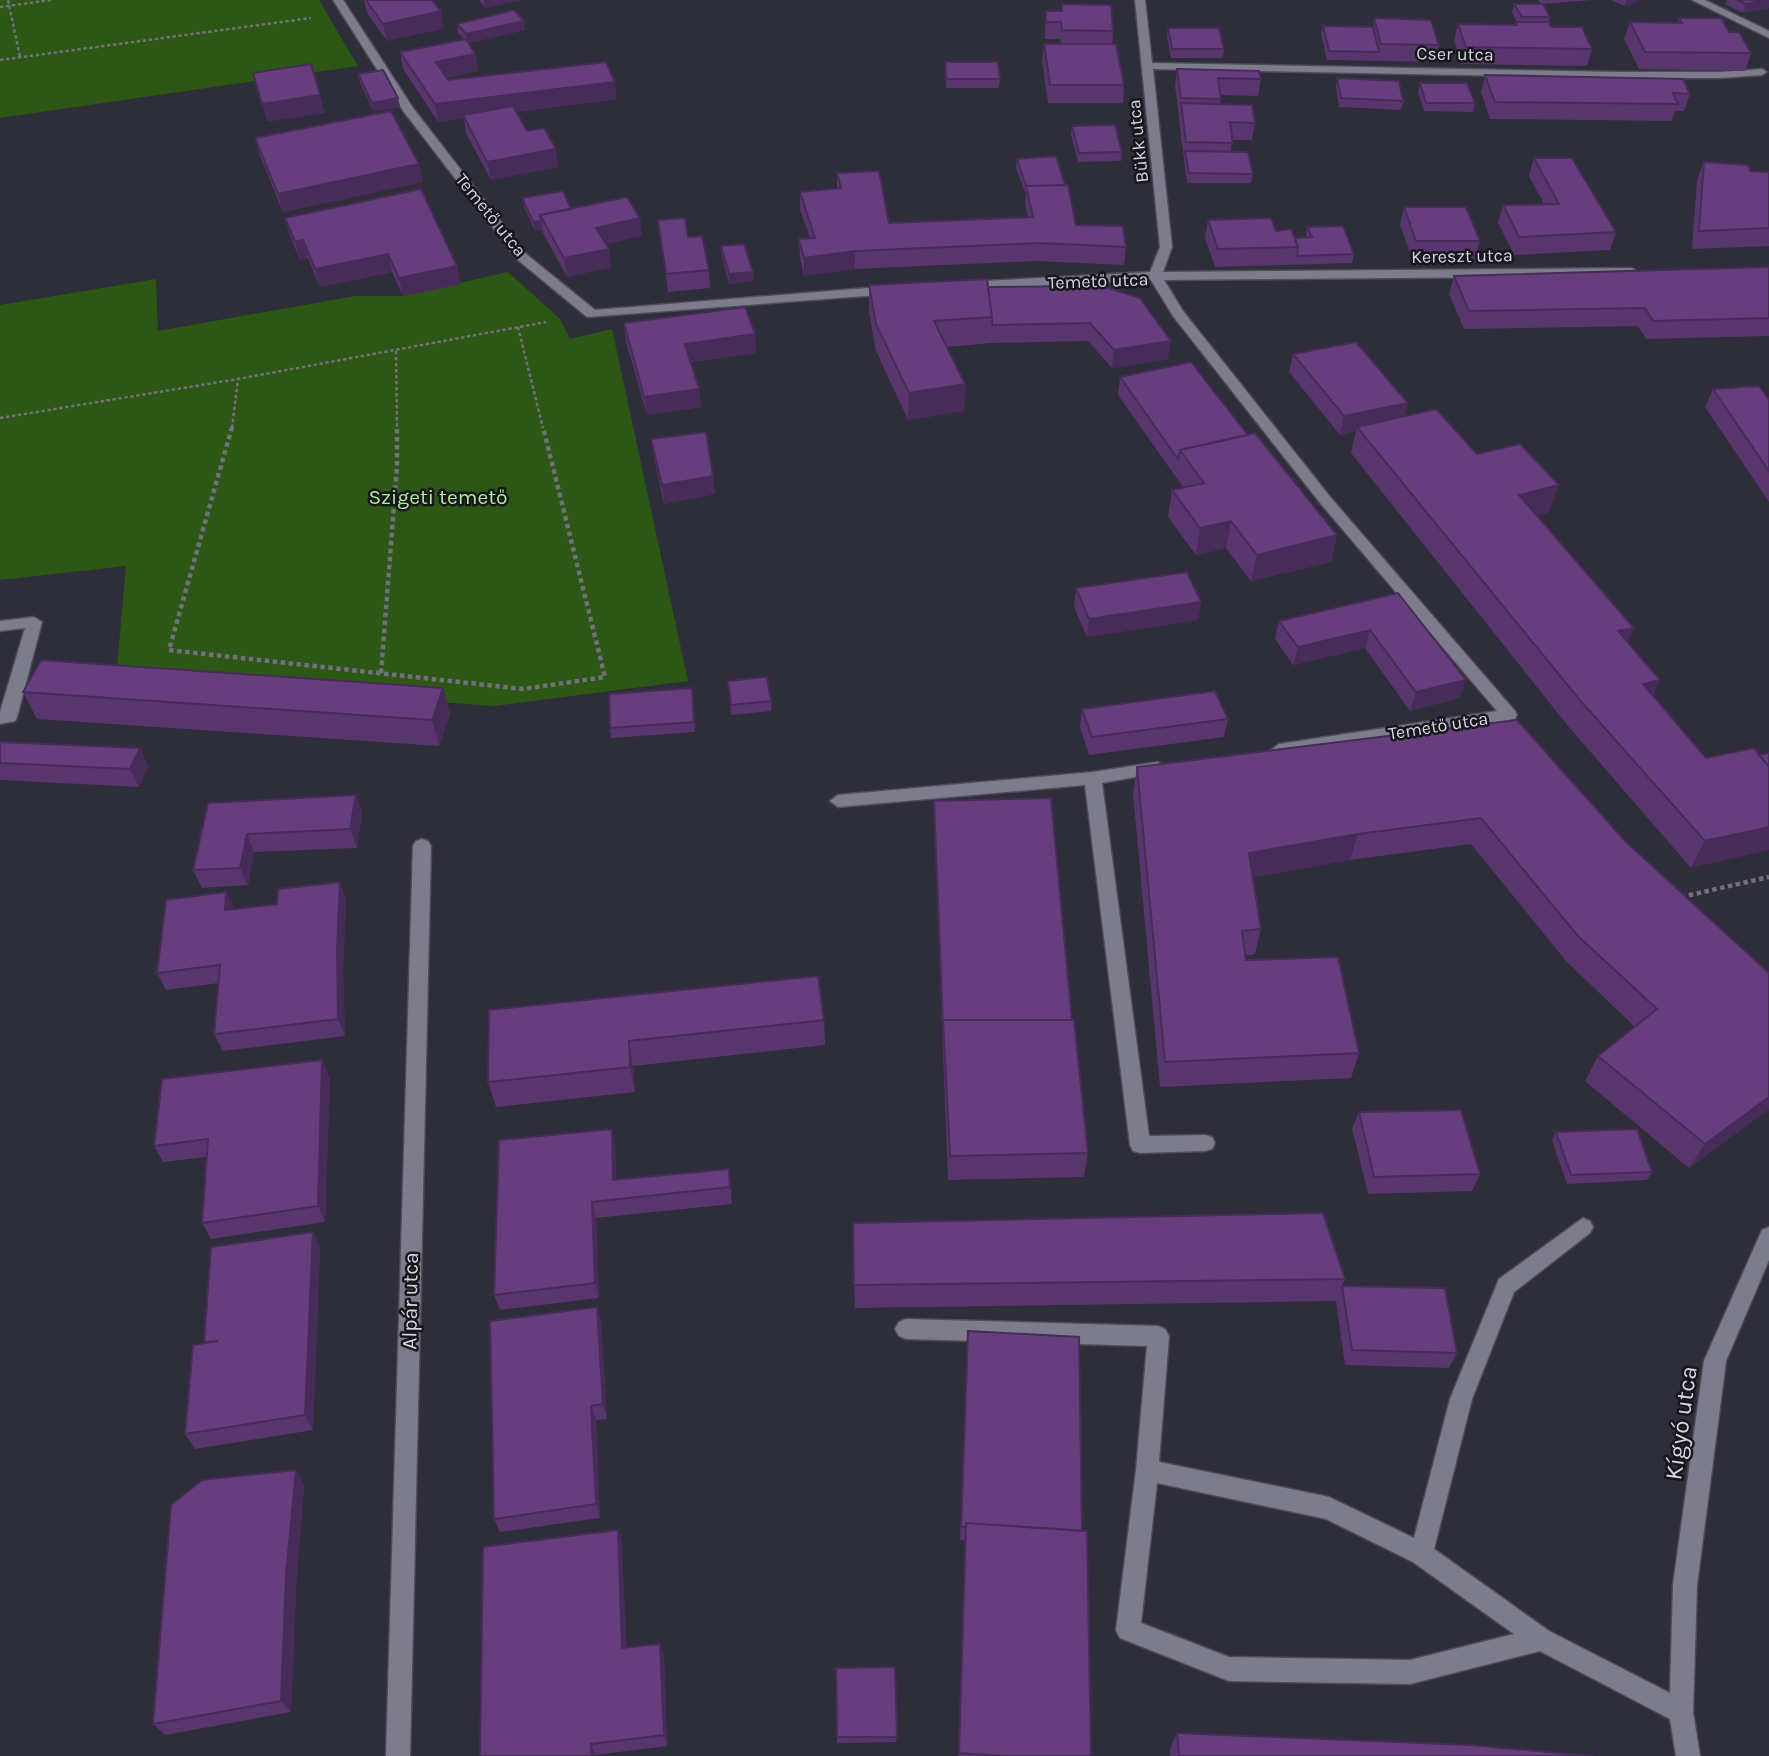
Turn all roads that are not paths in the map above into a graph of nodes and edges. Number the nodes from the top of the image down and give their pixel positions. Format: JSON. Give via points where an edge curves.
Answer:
{"nodes":[{"id":1,"x":338,"y":0,"type":"edge"},
{"id":2,"x":1140,"y":0,"type":"edge"},
{"id":3,"x":1697,"y":0,"type":"edge"},
{"id":4,"x":1769,"y":35,"type":"edge"},
{"id":5,"x":1147,"y":66,"type":"junction"},
{"id":6,"x":1762,"y":72,"type":"dead end"},
{"id":7,"x":1643,"y":272,"type":"edge"},
{"id":8,"x":1155,"y":276,"type":"junction"},
{"id":9,"x":956,"y":287,"type":"edge"},
{"id":10,"x":903,"y":289,"type":"edge"},
{"id":11,"x":0,"y":626,"type":"edge"},
{"id":12,"x":0,"y":718,"type":"edge"},
{"id":13,"x":1268,"y":752,"type":"edge"},
{"id":14,"x":1174,"y":766,"type":"edge"},
{"id":15,"x":1093,"y":778,"type":"junction"},
{"id":16,"x":838,"y":801,"type":"dead end"},
{"id":17,"x":422,"y":846,"type":"dead end"},
{"id":18,"x":1205,"y":1143,"type":"dead end"},
{"id":19,"x":1583,"y":1227,"type":"dead end"},
{"id":20,"x":1769,"y":1236,"type":"edge"},
{"id":21,"x":906,"y":1329,"type":"dead end"},
{"id":22,"x":1147,"y":1470,"type":"junction"},
{"id":23,"x":1421,"y":1554,"type":"junction"},
{"id":24,"x":1541,"y":1639,"type":"junction"},
{"id":25,"x":1681,"y":1712,"type":"junction"},
{"id":26,"x":398,"y":1756,"type":"edge"},
{"id":27,"x":1688,"y":1756,"type":"edge"}],
"edges":[{"from":1,"to":10,"type":"street","name":"Temető utca","via":[[408,110],[522,257],[592,314]]},
{"from":2,"to":5,"type":"street","name":"Bükk utca"},
{"from":3,"to":4,"type":"street"},
{"from":5,"to":6,"type":"street","name":"Cser utca","via":[[1620,75]]},
{"from":5,"to":8,"type":"street","name":"Bükk utca","via":[[1166,247]]},
{"from":7,"to":8,"type":"street","name":"Kereszt utca"},
{"from":8,"to":9,"type":"street","name":"Temető utca"},
{"from":8,"to":13,"type":"street","name":"Temető utca","via":[[1178,313],[1326,501],[1514,720]]},
{"from":11,"to":12,"type":"street","via":[[34,622],[9,717]]},
{"from":14,"to":15,"type":"street"},
{"from":15,"to":16,"type":"street"},
{"from":15,"to":18,"type":"street","via":[[1140,1145]]},
{"from":17,"to":26,"type":"street","name":"Alpár utca"},
{"from":19,"to":23,"type":"street","via":[[1506,1286],[1461,1399]]},
{"from":20,"to":25,"type":"street","name":"Kígyó utca","via":[[1715,1361],[1685,1585]]},
{"from":21,"to":22,"type":"street","via":[[1158,1336]]},
{"from":22,"to":23,"type":"street","via":[[1329,1508]]},
{"from":22,"to":24,"type":"street","via":[[1128,1630],[1229,1669],[1410,1672]]},
{"from":23,"to":24,"type":"street"},
{"from":24,"to":25,"type":"street"},
{"from":25,"to":27,"type":"street","name":"Kígyó utca"}]}
